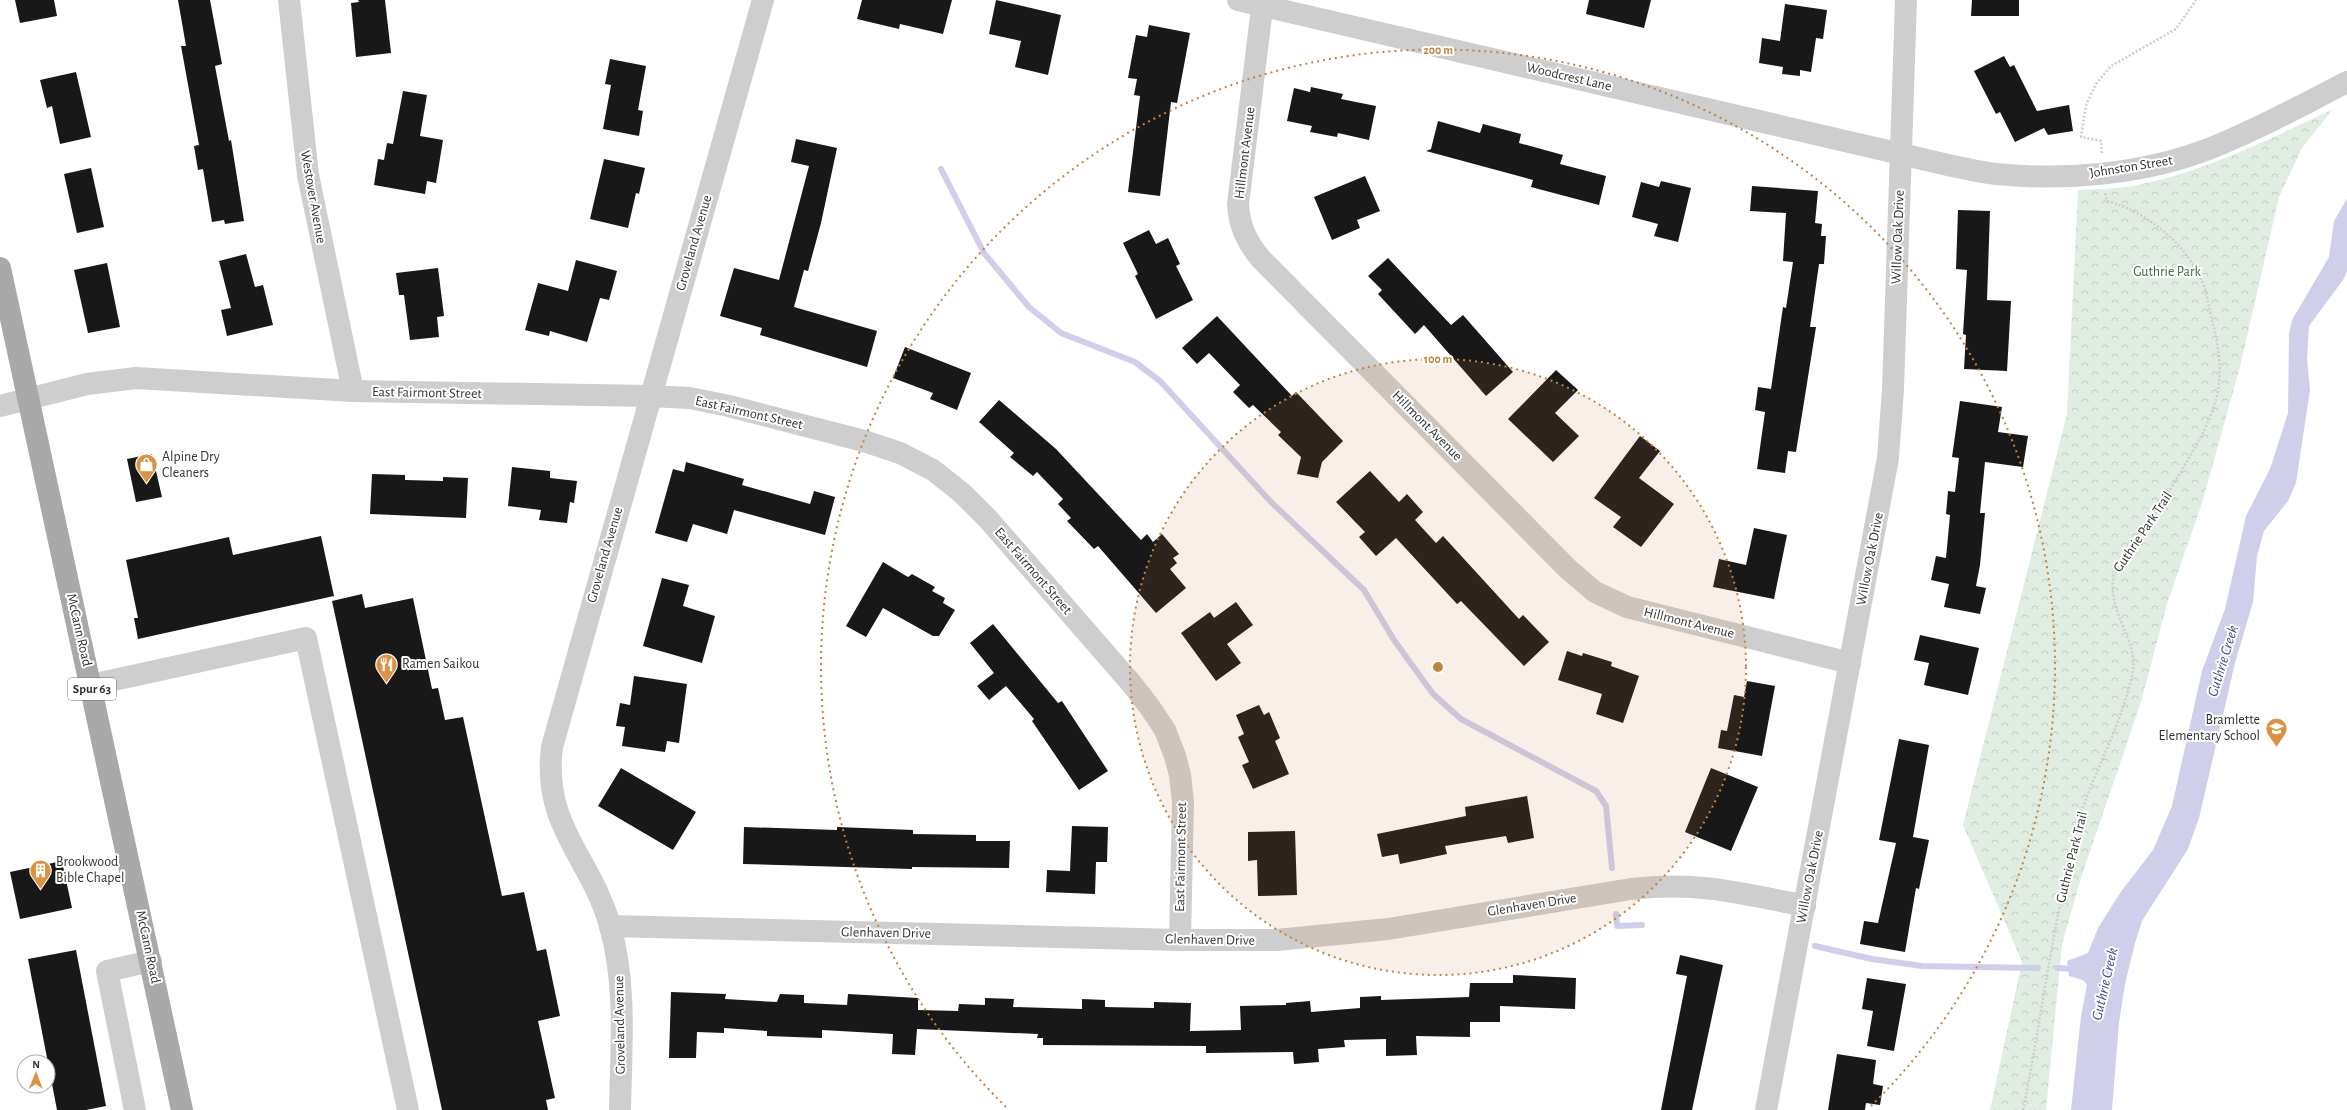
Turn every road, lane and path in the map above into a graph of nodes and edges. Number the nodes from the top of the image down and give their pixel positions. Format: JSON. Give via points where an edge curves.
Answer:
{"nodes":[{"id":1,"x":289,"y":0,"type":"edge"},
{"id":2,"x":763,"y":0,"type":"edge"},
{"id":3,"x":1238,"y":0,"type":"edge"},
{"id":4,"x":1906,"y":0,"type":"edge"},
{"id":5,"x":2196,"y":0,"type":"edge"},
{"id":6,"x":1263,"y":3,"type":"edge"},
{"id":7,"x":2347,"y":82,"type":"edge"},
{"id":8,"x":1901,"y":154,"type":"junction"},
{"id":9,"x":2102,"y":156,"type":"dead end"},
{"id":10,"x":2104,"y":188,"type":"dead end"},
{"id":11,"x":0,"y":268,"type":"edge"},
{"id":12,"x":353,"y":392,"type":"junction"},
{"id":13,"x":650,"y":396,"type":"junction"},
{"id":14,"x":28,"y":399,"type":"junction"},
{"id":15,"x":0,"y":406,"type":"edge"},
{"id":16,"x":1850,"y":663,"type":"junction"},
{"id":17,"x":92,"y":685,"type":"junction"},
{"id":18,"x":1805,"y":906,"type":"junction"},
{"id":19,"x":610,"y":926,"type":"junction"},
{"id":20,"x":1180,"y":940,"type":"junction"},
{"id":21,"x":151,"y":961,"type":"junction"},
{"id":22,"x":135,"y":1110,"type":"edge"},
{"id":23,"x":182,"y":1110,"type":"edge"},
{"id":24,"x":408,"y":1110,"type":"edge"},
{"id":25,"x":620,"y":1110,"type":"edge"},
{"id":26,"x":1766,"y":1110,"type":"edge"},
{"id":27,"x":2023,"y":1110,"type":"edge"}],
"edges":[{"from":1,"to":12,"type":"street","name":"Westover Avenue","via":[[306,161]]},
{"from":2,"to":13,"type":"street","name":"Groveland Avenue"},
{"from":3,"to":6,"type":"street","name":"Woodcrest Lane"},
{"from":4,"to":8,"type":"street","name":"Willow Oak Drive"},
{"from":5,"to":9,"type":"path","via":[[2176,29],[2111,66],[2096,84],[2086,105],[2082,137],[2101,140]]},
{"from":6,"to":8,"type":"street","name":"Woodcrest Lane"},
{"from":6,"to":16,"type":"street","name":"Hillmont Avenue","via":[[1238,204],[1242,228],[1261,258],[1568,569],[1595,592],[1616,603],[1650,613]]},
{"from":7,"to":8,"type":"street","name":"Johnston Street","via":[[2211,148],[2147,166],[2064,176],[2014,175],[1975,170]]},
{"from":8,"to":16,"type":"street","name":"Willow Oak Drive","via":[[1891,435],[1885,481]]},
{"from":10,"to":27,"type":"path","name":"Guthrie Park Trail","via":[[2107,202],[2124,206],[2143,216],[2177,245],[2190,261],[2204,288],[2216,337],[2220,375],[2216,399],[2207,424],[2167,498],[2114,574],[2111,588],[2132,654],[2133,669],[2123,703],[2078,822],[2056,924],[2040,1026]]},
{"from":11,"to":14,"type":"main road","name":"McCann Road","number":"Spur 63"},
{"from":12,"to":13,"type":"street","name":"East Fairmont Street"},
{"from":12,"to":14,"type":"street","name":"East Fairmont Street","via":[[175,379],[127,379],[87,384]]},
{"from":13,"to":19,"type":"street","name":"Groveland Avenue","via":[[554,734],[551,756],[553,793],[561,824],[596,888]]},
{"from":13,"to":20,"type":"street","name":"East Fairmont Street","via":[[690,398],[730,406],[892,450],[941,476],[975,506],[1131,683],[1155,714],[1168,738],[1175,756],[1182,793]]},
{"from":14,"to":15,"type":"street","name":"East Fairmont Street"},
{"from":14,"to":17,"type":"main road","name":"McCann Road","number":"Spur 63"},
{"from":16,"to":18,"type":"street","name":"Willow Oak Drive"},
{"from":17,"to":21,"type":"main road","name":"McCann Road","number":"Spur 63"},
{"from":17,"to":24,"type":"street","via":[[306,638]]},
{"from":18,"to":20,"type":"street","name":"Glenhaven Drive","via":[[1714,888],[1667,886],[1631,889],[1343,935],[1277,940]]},
{"from":18,"to":26,"type":"street","name":"Willow Oak Drive"},
{"from":19,"to":20,"type":"street","name":"Glenhaven Drive"},
{"from":19,"to":25,"type":"street","name":"Groveland Avenue","via":[[619,965],[622,994]]},
{"from":21,"to":22,"type":"street","via":[[107,971]]},
{"from":21,"to":23,"type":"main road","name":"McCann Road","number":"Spur 63"}]}
